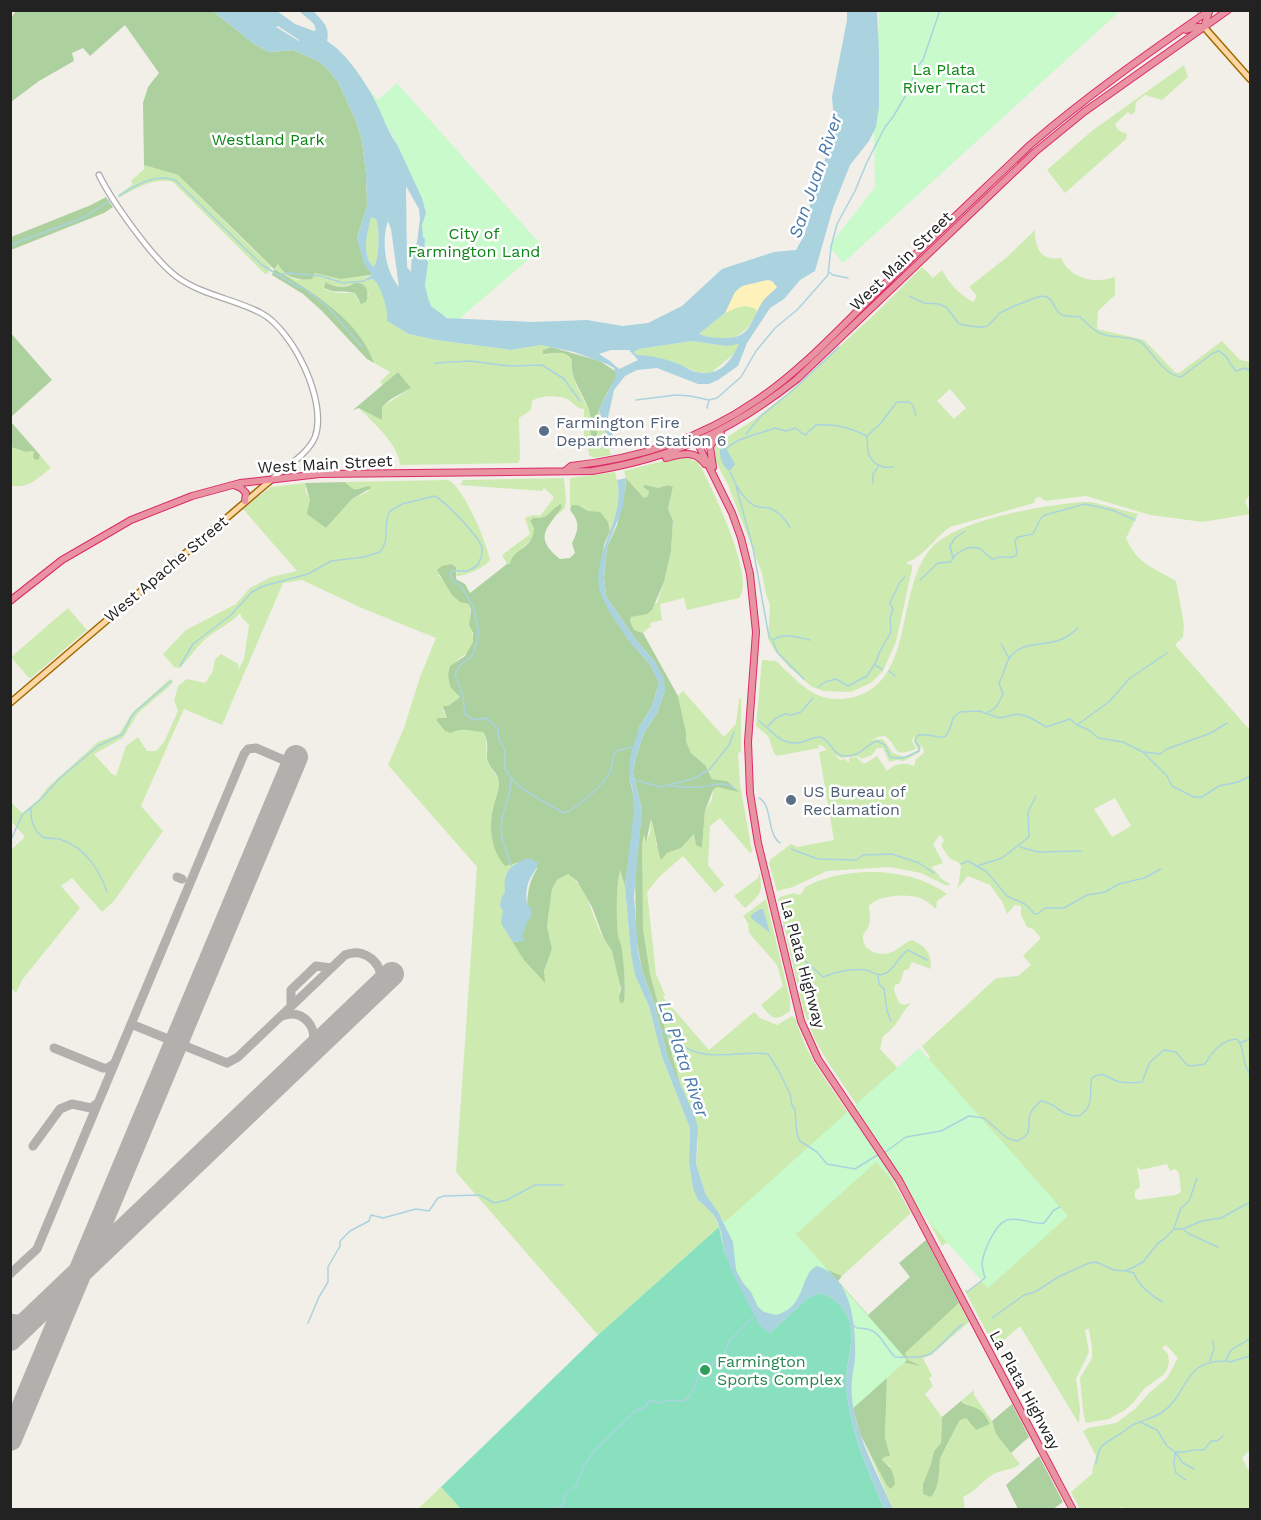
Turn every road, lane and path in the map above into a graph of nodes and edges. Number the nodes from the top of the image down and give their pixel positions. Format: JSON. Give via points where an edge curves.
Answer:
{"nodes":[{"id":1,"x":1228,"y":10,"type":"edge"},
{"id":2,"x":1210,"y":11,"type":"edge"},
{"id":3,"x":1204,"y":27,"type":"junction"},
{"id":4,"x":1174,"y":35,"type":"junction"},
{"id":5,"x":1251,"y":79,"type":"edge"},
{"id":6,"x":99,"y":175,"type":"dead end"},
{"id":7,"x":749,"y":406,"type":"junction"},
{"id":8,"x":751,"y":413,"type":"junction"},
{"id":9,"x":697,"y":442,"type":"junction"},
{"id":10,"x":665,"y":445,"type":"junction"},
{"id":11,"x":630,"y":464,"type":"junction"},
{"id":12,"x":566,"y":470,"type":"junction"},
{"id":13,"x":272,"y":479,"type":"junction"},
{"id":14,"x":233,"y":485,"type":"junction"},
{"id":15,"x":721,"y":489,"type":"junction"},
{"id":16,"x":245,"y":501,"type":"junction"},
{"id":17,"x":10,"y":602,"type":"edge"},
{"id":18,"x":10,"y":703,"type":"edge"},
{"id":19,"x":1073,"y":1509,"type":"edge"}],
"edges":[{"from":1,"to":3,"type":"highway","name":"West Main Street"},
{"from":2,"to":3,"type":"highway"},
{"from":2,"to":4,"type":"highway","name":"West Main Street"},
{"from":3,"to":4,"type":"highway"},
{"from":3,"to":5,"type":"main road"},
{"from":3,"to":8,"type":"highway","name":"West Main Street","via":[[1084,112],[1035,152],[796,379]]},
{"from":4,"to":7,"type":"highway","name":"West Main Street","via":[[1095,91],[1030,145],[824,342]]},
{"from":6,"to":13,"type":"street","name":"West Apache Street","via":[[112,198],[172,273],[196,288],[261,313],[279,327],[298,356],[311,382],[316,432],[308,448]]},
{"from":7,"to":9,"type":"highway","via":[[706,432]]},
{"from":7,"to":10,"type":"highway","name":"West Main Street","via":[[696,434]]},
{"from":8,"to":9,"type":"highway","name":"West Main Street"},
{"from":8,"to":15,"type":"highway","via":[[710,445]]},
{"from":9,"to":10,"type":"highway","via":[[686,440]]},
{"from":9,"to":11,"type":"highway","name":"West Main Street"},
{"from":9,"to":15,"type":"highway","name":"La Plata Highway"},
{"from":10,"to":12,"type":"highway","name":"West Main Street","via":[[618,460]]},
{"from":11,"to":12,"type":"highway","name":"West Main Street","via":[[572,473]]},
{"from":11,"to":15,"type":"highway","via":[[691,454],[703,461],[715,486]]},
{"from":12,"to":13,"type":"highway","name":"West Main Street","via":[[329,474]]},
{"from":13,"to":14,"type":"highway","name":"West Main Street"},
{"from":13,"to":16,"type":"main road","name":"West Apache Street"},
{"from":14,"to":16,"type":"highway","via":[[245,490]]},
{"from":14,"to":17,"type":"highway","name":"West Main Street","via":[[168,504],[121,525],[62,560]]},
{"from":15,"to":19,"type":"highway","name":"La Plata Highway","via":[[744,545],[755,606],[748,763],[752,814],[801,1021],[819,1059],[899,1180]]},
{"from":16,"to":18,"type":"main road","name":"West Apache Street"}]}
